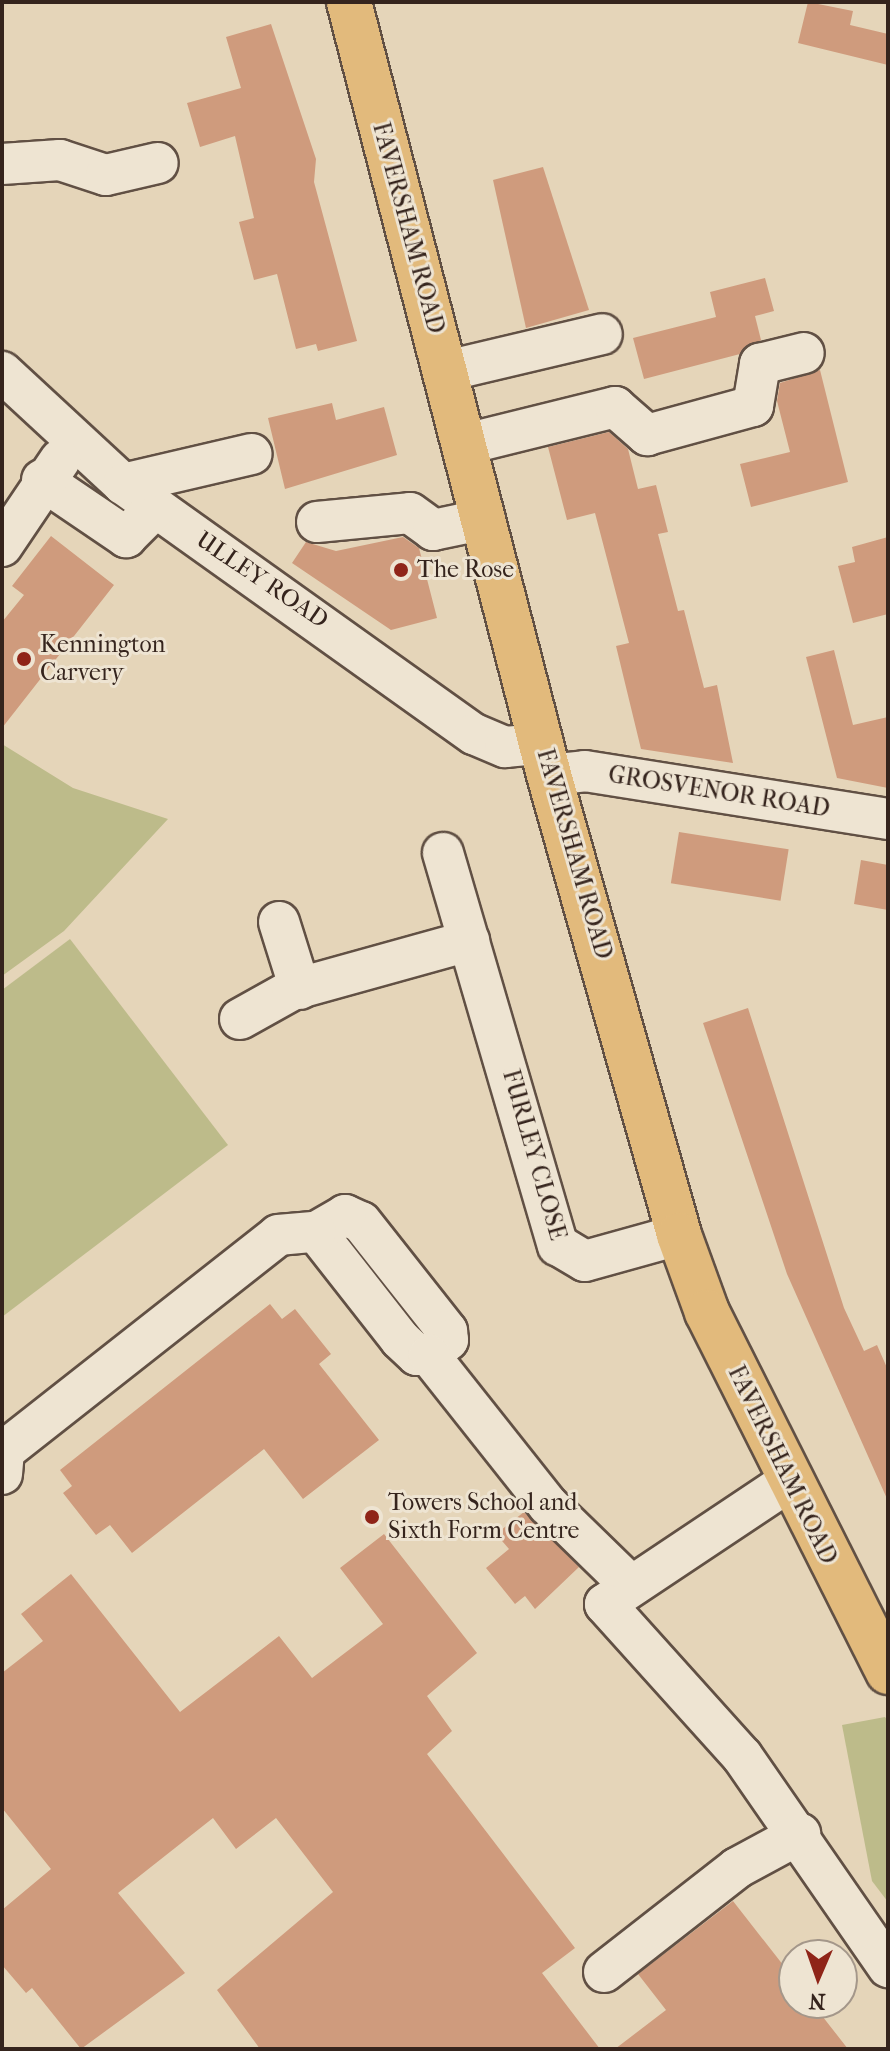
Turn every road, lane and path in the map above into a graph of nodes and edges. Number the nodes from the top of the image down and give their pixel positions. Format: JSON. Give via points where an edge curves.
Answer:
{"nodes":[{"id":1,"x":349,"y":2,"type":"edge"},
{"id":2,"x":158,"y":163,"type":"dead end"},
{"id":3,"x":2,"y":164,"type":"edge"},
{"id":4,"x":602,"y":334,"type":"dead end"},
{"id":5,"x":804,"y":353,"type":"dead end"},
{"id":6,"x":446,"y":371,"type":"junction"},
{"id":7,"x":2,"y":372,"type":"edge"},
{"id":8,"x":466,"y":444,"type":"junction"},
{"id":9,"x":75,"y":446,"type":"junction"},
{"id":10,"x":252,"y":454,"type":"dead end"},
{"id":11,"x":42,"y":480,"type":"junction"},
{"id":12,"x":123,"y":484,"type":"junction"},
{"id":13,"x":155,"y":508,"type":"junction"},
{"id":14,"x":485,"y":519,"type":"junction"},
{"id":15,"x":317,"y":522,"type":"dead end"},
{"id":16,"x":2,"y":546,"type":"edge"},
{"id":17,"x":546,"y":760,"type":"junction"},
{"id":18,"x":888,"y":819,"type":"edge"},
{"id":19,"x":443,"y":853,"type":"dead end"},
{"id":20,"x":279,"y":922,"type":"dead end"},
{"id":21,"x":469,"y":941,"type":"junction"},
{"id":22,"x":300,"y":989,"type":"junction"},
{"id":23,"x":240,"y":1019,"type":"dead end"},
{"id":24,"x":679,"y":1235,"type":"junction"},
{"id":25,"x":2,"y":1474,"type":"edge"},
{"id":26,"x":788,"y":1482,"type":"junction"},
{"id":27,"x":629,"y":1584,"type":"junction"},
{"id":28,"x":888,"y":1672,"type":"edge"},
{"id":29,"x":800,"y":1834,"type":"junction"},
{"id":30,"x":888,"y":1967,"type":"edge"},
{"id":31,"x":604,"y":1972,"type":"dead end"}],
"edges":[{"from":1,"to":6,"type":"main road","name":"FAVERSHAM ROAD"},
{"from":2,"to":3,"type":"street","via":[[106,175],[60,160]]},
{"from":4,"to":6,"type":"street"},
{"from":5,"to":8,"type":"street","via":[[760,364],[753,406],[647,435],[615,407]]},
{"from":6,"to":8,"type":"main road","name":"FAVERSHAM ROAD"},
{"from":7,"to":9,"type":"street","name":"ULLEY ROAD"},
{"from":8,"to":14,"type":"main road","name":"FAVERSHAM ROAD"},
{"from":9,"to":11,"type":"street"},
{"from":9,"to":12,"type":"street","name":"ULLEY ROAD"},
{"from":10,"to":12,"type":"street"},
{"from":11,"to":13,"type":"street","via":[[126,537]]},
{"from":11,"to":16,"type":"street"},
{"from":12,"to":13,"type":"street","name":"ULLEY ROAD"},
{"from":13,"to":17,"type":"street","name":"ULLEY ROAD","via":[[334,628],[471,737]]},
{"from":14,"to":15,"type":"street","via":[[433,530],[410,513]]},
{"from":14,"to":17,"type":"main road","name":"FAVERSHAM ROAD"},
{"from":17,"to":18,"type":"street","name":"GROSVENOR ROAD","via":[[585,771]]},
{"from":17,"to":24,"type":"main road","name":"FAVERSHAM ROAD"},
{"from":19,"to":21,"type":"street","name":"FURLEY CLOSE"},
{"from":20,"to":22,"type":"street"},
{"from":21,"to":22,"type":"street"},
{"from":21,"to":24,"type":"street","name":"FURLEY CLOSE","via":[[558,1245],[585,1261]]},
{"from":22,"to":23,"type":"street"},
{"from":24,"to":26,"type":"main road","name":"FAVERSHAM ROAD"},
{"from":25,"to":27,"type":"street","via":[[4,1451],[278,1235],[316,1232],[410,1351],[429,1355],[548,1505]]},
{"from":26,"to":27,"type":"street"},
{"from":26,"to":28,"type":"main road","name":"FAVERSHAM ROAD"},
{"from":27,"to":29,"type":"street","via":[[605,1604],[742,1756]]},
{"from":29,"to":30,"type":"street"},
{"from":29,"to":31,"type":"street","via":[[737,1868]]}]}
